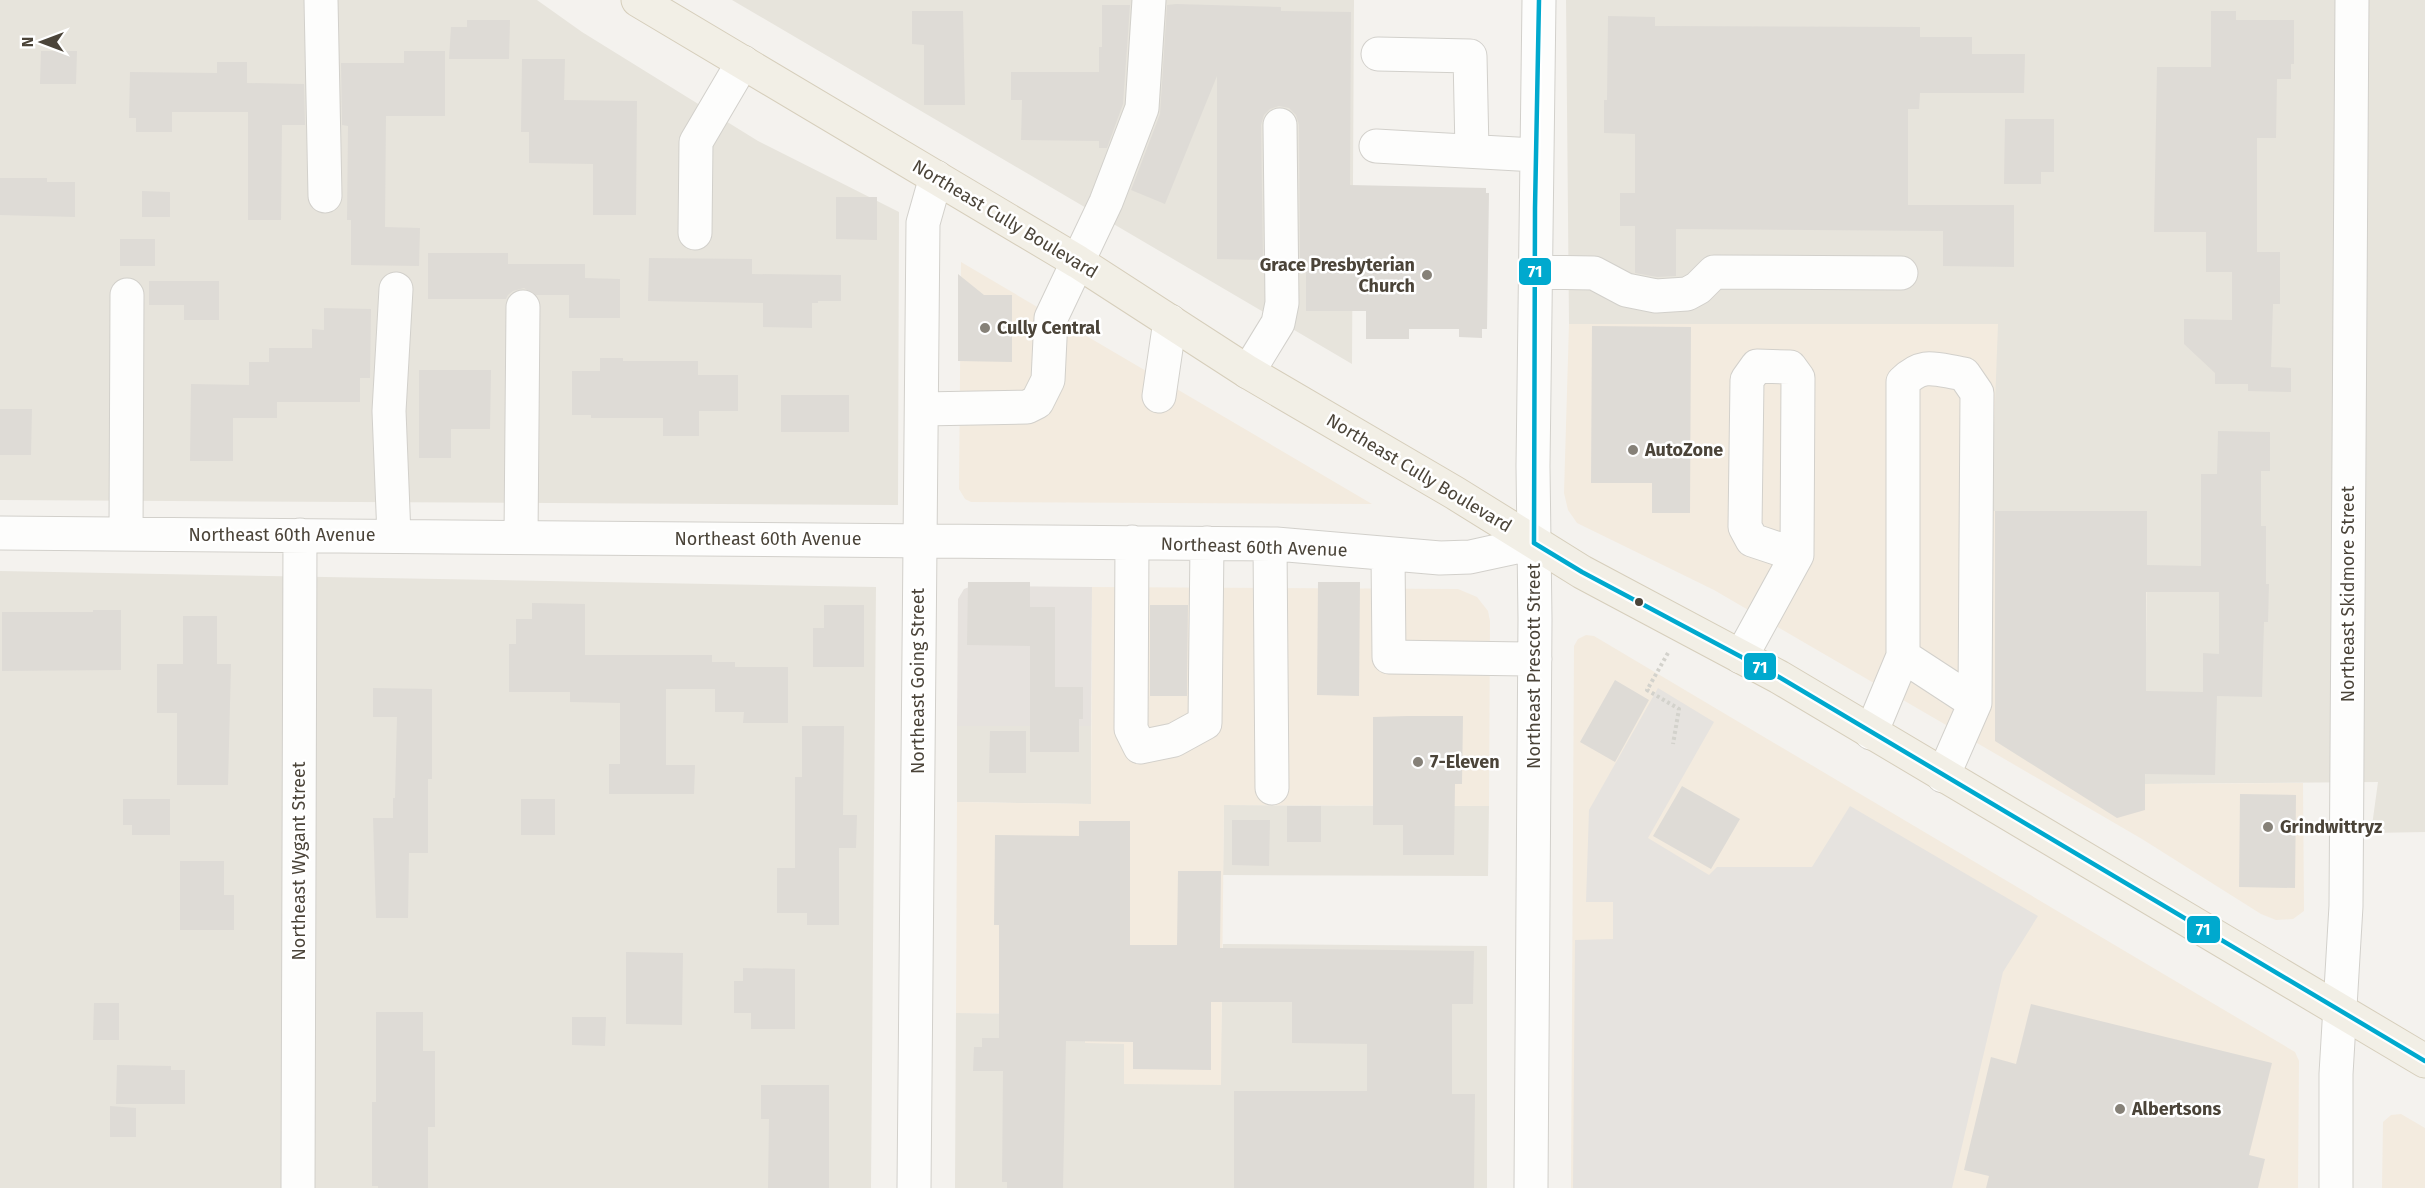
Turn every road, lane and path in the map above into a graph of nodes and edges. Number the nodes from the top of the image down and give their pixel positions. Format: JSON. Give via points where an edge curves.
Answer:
{"nodes":[{"id":1,"x":321,"y":0,"type":"edge"},
{"id":2,"x":1149,"y":0,"type":"edge"},
{"id":3,"x":1539,"y":0,"type":"edge"},
{"id":4,"x":2352,"y":0,"type":"edge"},
{"id":5,"x":651,"y":3,"type":"edge"},
{"id":6,"x":1378,"y":54,"type":"dead end"},
{"id":7,"x":743,"y":62,"type":"junction"},
{"id":8,"x":1280,"y":125,"type":"dead end"},
{"id":9,"x":1376,"y":146,"type":"dead end"},
{"id":10,"x":1472,"y":151,"type":"junction"},
{"id":11,"x":1536,"y":154,"type":"junction"},
{"id":12,"x":936,"y":177,"type":"junction"},
{"id":13,"x":325,"y":196,"type":"dead end"},
{"id":14,"x":695,"y":233,"type":"dead end"},
{"id":15,"x":1078,"y":262,"type":"junction"},
{"id":16,"x":1535,"y":272,"type":"junction"},
{"id":17,"x":1900,"y":273,"type":"dead end"},
{"id":18,"x":396,"y":289,"type":"dead end"},
{"id":19,"x":127,"y":296,"type":"dead end"},
{"id":20,"x":524,"y":307,"type":"dead end"},
{"id":21,"x":1170,"y":321,"type":"junction"},
{"id":22,"x":1248,"y":372,"type":"junction"},
{"id":23,"x":1159,"y":396,"type":"dead end"},
{"id":24,"x":922,"y":409,"type":"junction"},
{"id":25,"x":0,"y":533,"type":"edge"},
{"id":26,"x":126,"y":534,"type":"junction"},
{"id":27,"x":300,"y":535,"type":"junction"},
{"id":28,"x":394,"y":536,"type":"junction"},
{"id":29,"x":521,"y":537,"type":"junction"},
{"id":30,"x":919,"y":540,"type":"junction"},
{"id":31,"x":1132,"y":543,"type":"junction"},
{"id":32,"x":1207,"y":543,"type":"junction"},
{"id":33,"x":1534,"y":543,"type":"junction"},
{"id":34,"x":1270,"y":544,"type":"junction"},
{"id":35,"x":1388,"y":554,"type":"junction"},
{"id":36,"x":1797,"y":555,"type":"junction"},
{"id":37,"x":1684,"y":627,"type":"junction"},
{"id":38,"x":1903,"y":656,"type":"junction"},
{"id":39,"x":1741,"y":657,"type":"junction"},
{"id":40,"x":1535,"y":659,"type":"junction"},
{"id":41,"x":1975,"y":703,"type":"junction"},
{"id":42,"x":1871,"y":733,"type":"junction"},
{"id":43,"x":1673,"y":744,"type":"dead end"},
{"id":44,"x":1943,"y":776,"type":"junction"},
{"id":45,"x":1272,"y":788,"type":"dead end"},
{"id":46,"x":2338,"y":1010,"type":"junction"},
{"id":47,"x":2425,"y":1061,"type":"edge"},
{"id":48,"x":298,"y":1188,"type":"edge"},
{"id":49,"x":914,"y":1188,"type":"edge"},
{"id":50,"x":1531,"y":1188,"type":"edge"},
{"id":51,"x":2336,"y":1188,"type":"edge"}],
"edges":[{"from":1,"to":13,"type":"street"},
{"from":2,"to":15,"type":"street","via":[[1142,108]]},
{"from":3,"to":11,"type":"street","name":"Northeast Prescott Street"},
{"from":4,"to":46,"type":"street","name":"Northeast Skidmore Street","via":[[2346,906]]},
{"from":5,"to":7,"type":"main road","name":"Northeast Cully Boulevard"},
{"from":6,"to":10,"type":"street","via":[[1470,56]]},
{"from":7,"to":12,"type":"main road","name":"Northeast Cully Boulevard"},
{"from":7,"to":14,"type":"street","via":[[696,142]]},
{"from":8,"to":22,"type":"street","via":[[1282,303],[1278,323]]},
{"from":9,"to":10,"type":"street"},
{"from":10,"to":11,"type":"street"},
{"from":11,"to":16,"type":"street","name":"Northeast Prescott Street"},
{"from":12,"to":15,"type":"main road","name":"Northeast Cully Boulevard"},
{"from":12,"to":24,"type":"street","name":"Northeast Going Street","via":[[923,223]]},
{"from":15,"to":21,"type":"main road","name":"Northeast Cully Boulevard"},
{"from":15,"to":24,"type":"street","via":[[1051,318],[1048,380],[1037,402],[1027,407]]},
{"from":16,"to":17,"type":"street","via":[[1594,273],[1626,290],[1656,296],[1687,294],[1714,273]]},
{"from":16,"to":33,"type":"street","name":"Northeast Prescott Street"},
{"from":18,"to":28,"type":"street","via":[[389,411]]},
{"from":19,"to":26,"type":"street"},
{"from":20,"to":29,"type":"street"},
{"from":21,"to":22,"type":"main road","name":"Northeast Cully Boulevard"},
{"from":21,"to":23,"type":"street"},
{"from":22,"to":33,"type":"main road","name":"Northeast Cully Boulevard"},
{"from":24,"to":30,"type":"street","name":"Northeast Going Street"},
{"from":25,"to":26,"type":"street","name":"Northeast 60th Avenue"},
{"from":26,"to":27,"type":"street","name":"Northeast 60th Avenue"},
{"from":27,"to":28,"type":"street","name":"Northeast 60th Avenue"},
{"from":27,"to":48,"type":"street","name":"Northeast Wygant Street"},
{"from":28,"to":29,"type":"street","name":"Northeast 60th Avenue"},
{"from":29,"to":30,"type":"street","name":"Northeast 60th Avenue"},
{"from":30,"to":31,"type":"street","name":"Northeast 60th Avenue"},
{"from":30,"to":49,"type":"street","name":"Northeast Going Street"},
{"from":31,"to":32,"type":"street","name":"Northeast 60th Avenue"},
{"from":31,"to":32,"type":"street","via":[[1131,729],[1140,747],[1174,740],[1205,723]]},
{"from":32,"to":34,"type":"street","name":"Northeast 60th Avenue"},
{"from":33,"to":35,"type":"street","name":"Northeast 60th Avenue","via":[[1470,557]]},
{"from":33,"to":37,"type":"main road","name":"Northeast Cully Boulevard"},
{"from":33,"to":40,"type":"street","name":"Northeast Prescott Street"},
{"from":34,"to":35,"type":"street","name":"Northeast 60th Avenue"},
{"from":34,"to":45,"type":"street"},
{"from":35,"to":40,"type":"street","via":[[1389,657]]},
{"from":36,"to":36,"type":"street","via":[[1798,378],[1790,367],[1757,366],[1748,380],[1745,527],[1752,540]]},
{"from":36,"to":39,"type":"street"},
{"from":37,"to":39,"type":"main road","name":"Northeast Cully Boulevard"},
{"from":37,"to":43,"type":"path","via":[[1647,690],[1678,708]]},
{"from":38,"to":41,"type":"street"},
{"from":38,"to":41,"type":"street","via":[[1903,382],[1922,368],[1964,374],[1977,393]]},
{"from":38,"to":42,"type":"street"},
{"from":39,"to":42,"type":"main road","name":"Northeast Cully Boulevard"},
{"from":40,"to":50,"type":"street","name":"Northeast Prescott Street"},
{"from":41,"to":44,"type":"street"},
{"from":42,"to":44,"type":"main road","name":"Northeast Cully Boulevard"},
{"from":44,"to":46,"type":"main road","name":"Northeast Cully Boulevard"},
{"from":46,"to":47,"type":"main road","name":"Northeast Cully Boulevard"},
{"from":46,"to":51,"type":"street","name":"Northeast Skidmore Street"}]}
